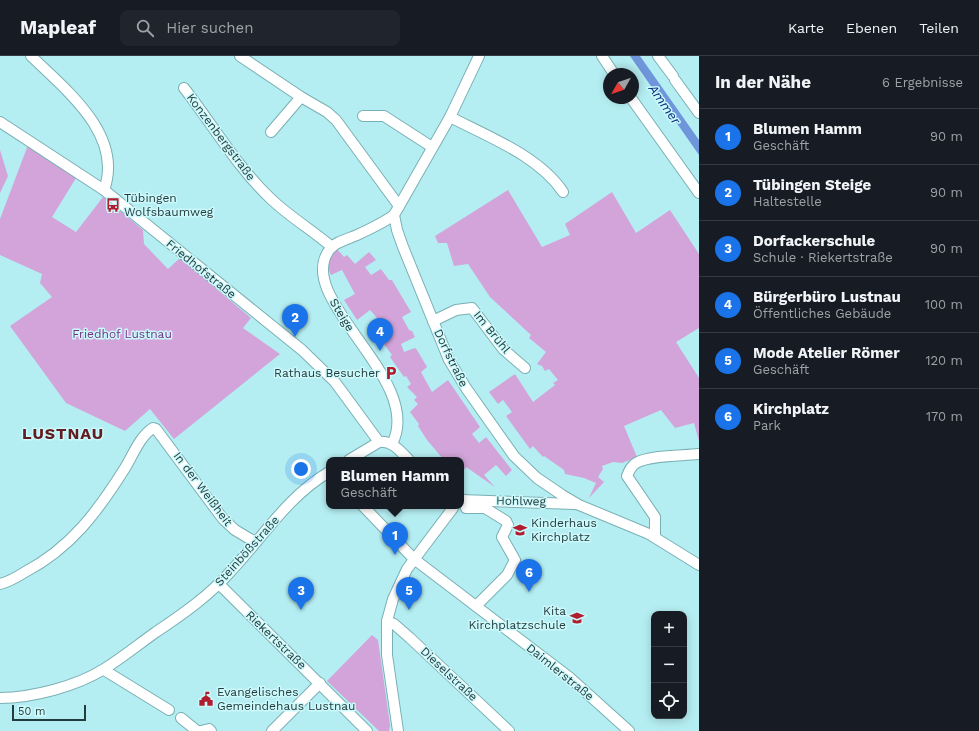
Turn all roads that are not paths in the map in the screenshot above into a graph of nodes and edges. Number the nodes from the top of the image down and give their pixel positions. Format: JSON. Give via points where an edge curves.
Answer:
{"nodes":[{"id":1,"x":32,"y":56,"type":"edge"},
{"id":2,"x":479,"y":56,"type":"edge"},
{"id":3,"x":602,"y":56,"type":"edge"},
{"id":4,"x":658,"y":56,"type":"edge"},
{"id":5,"x":245,"y":57,"type":"edge"},
{"id":6,"x":610,"y":68,"type":"edge"},
{"id":7,"x":184,"y":88,"type":"dead end"},
{"id":8,"x":301,"y":97,"type":"junction"},
{"id":9,"x":635,"y":104,"type":"edge"},
{"id":10,"x":699,"y":113,"type":"edge"},
{"id":11,"x":363,"y":116,"type":"dead end"},
{"id":12,"x":450,"y":117,"type":"junction"},
{"id":13,"x":0,"y":122,"type":"edge"},
{"id":14,"x":271,"y":132,"type":"dead end"},
{"id":15,"x":432,"y":148,"type":"junction"},
{"id":16,"x":104,"y":190,"type":"junction"},
{"id":17,"x":564,"y":192,"type":"dead end"},
{"id":18,"x":699,"y":193,"type":"edge"},
{"id":19,"x":397,"y":211,"type":"junction"},
{"id":20,"x":332,"y":247,"type":"junction"},
{"id":21,"x":433,"y":321,"type":"junction"},
{"id":22,"x":525,"y":368,"type":"dead end"},
{"id":23,"x":379,"y":442,"type":"junction"},
{"id":24,"x":392,"y":444,"type":"junction"},
{"id":25,"x":699,"y":454,"type":"edge"},
{"id":26,"x":354,"y":457,"type":"edge"},
{"id":27,"x":407,"y":457,"type":"edge"},
{"id":28,"x":326,"y":474,"type":"edge"},
{"id":29,"x":464,"y":500,"type":"edge"},
{"id":30,"x":464,"y":504,"type":"edge"},
{"id":31,"x":579,"y":505,"type":"junction"},
{"id":32,"x":366,"y":509,"type":"edge"},
{"id":33,"x":452,"y":509,"type":"edge"},
{"id":34,"x":655,"y":537,"type":"junction"},
{"id":35,"x":255,"y":542,"type":"junction"},
{"id":36,"x":414,"y":559,"type":"junction"},
{"id":37,"x":699,"y":565,"type":"edge"},
{"id":38,"x":0,"y":584,"type":"edge"},
{"id":39,"x":219,"y":584,"type":"junction"},
{"id":40,"x":476,"y":606,"type":"junction"},
{"id":41,"x":387,"y":621,"type":"junction"},
{"id":42,"x":104,"y":670,"type":"junction"},
{"id":43,"x":320,"y":683,"type":"junction"},
{"id":44,"x":0,"y":698,"type":"edge"},
{"id":45,"x":168,"y":710,"type":"dead end"},
{"id":46,"x":180,"y":718,"type":"dead end"},
{"id":47,"x":197,"y":731,"type":"edge"},
{"id":48,"x":202,"y":731,"type":"edge"},
{"id":49,"x":211,"y":731,"type":"edge"},
{"id":50,"x":272,"y":731,"type":"edge"},
{"id":51,"x":367,"y":731,"type":"edge"},
{"id":52,"x":398,"y":731,"type":"edge"},
{"id":53,"x":509,"y":731,"type":"edge"},
{"id":54,"x":629,"y":731,"type":"edge"}],
"edges":[{"from":1,"to":16,"type":"street","via":[[81,106],[98,128],[107,156],[108,181]]},
{"from":2,"to":12,"type":"street"},
{"from":3,"to":6,"type":"street"},
{"from":4,"to":10,"type":"street"},
{"from":5,"to":8,"type":"street"},
{"from":7,"to":20,"type":"street","name":"Konzenbergstraße","via":[[257,184],[285,211]]},
{"from":8,"to":14,"type":"street"},
{"from":8,"to":19,"type":"street","via":[[336,120]]},
{"from":9,"to":18,"type":"street"},
{"from":11,"to":15,"type":"street","via":[[384,116]]},
{"from":12,"to":15,"type":"street"},
{"from":12,"to":17,"type":"street","via":[[532,162],[551,176]]},
{"from":13,"to":16,"type":"street","name":"Friedhofstraße"},
{"from":15,"to":19,"type":"street"},
{"from":16,"to":23,"type":"street","name":"Friedhofstraße","via":[[313,359],[342,392]]},
{"from":19,"to":20,"type":"street","via":[[384,222]]},
{"from":19,"to":21,"type":"street","name":"Dorfstraße","via":[[397,230]]},
{"from":20,"to":24,"type":"street","name":"Steige","via":[[323,266],[325,282],[349,327],[385,378],[397,411]]},
{"from":21,"to":22,"type":"street","name":"Im Brühl","via":[[456,310],[472,308],[503,350]]},
{"from":21,"to":31,"type":"street","name":"Dorfstraße","via":[[449,360],[514,456],[537,478]]},
{"from":23,"to":24,"type":"street"},
{"from":23,"to":26,"type":"street"},
{"from":24,"to":27,"type":"street"},
{"from":25,"to":34,"type":"street","via":[[651,459],[636,463],[630,468],[627,476],[655,517]]},
{"from":28,"to":35,"type":"street","name":"Steinbößstraße","via":[[292,501]]},
{"from":29,"to":31,"type":"street","name":"Hohlweg"},
{"from":30,"to":40,"type":"street","via":[[466,508],[485,508],[506,521],[508,525],[502,537],[515,560],[507,575]]},
{"from":31,"to":34,"type":"street","name":"Dorfstraße"},
{"from":32,"to":36,"type":"street","name":"Daimlerstraße"},
{"from":33,"to":36,"type":"street"},
{"from":34,"to":37,"type":"street","name":"Dorfstraße"},
{"from":35,"to":38,"type":"street","name":"In der Weißheit","via":[[223,519],[153,428],[143,438],[100,506],[79,532],[37,566]]},
{"from":35,"to":39,"type":"street","name":"Steinbößstraße"},
{"from":36,"to":40,"type":"street","name":"Daimlerstraße"},
{"from":36,"to":41,"type":"street","via":[[401,580]]},
{"from":39,"to":42,"type":"street","name":"Steinbößstraße"},
{"from":39,"to":43,"type":"street","name":"Riekertstraße"},
{"from":40,"to":54,"type":"street","name":"Daimlerstraße","via":[[569,677]]},
{"from":41,"to":52,"type":"street","via":[[387,655]]},
{"from":41,"to":53,"type":"street","name":"Dieselstraße","via":[[410,638]]},
{"from":42,"to":44,"type":"street","name":"Steinbößstraße","via":[[53,690]]},
{"from":42,"to":45,"type":"street"},
{"from":43,"to":50,"type":"street"},
{"from":43,"to":51,"type":"street","name":"Riekertstraße"},
{"from":46,"to":47,"type":"street"},
{"from":48,"to":49,"type":"street"}]}
